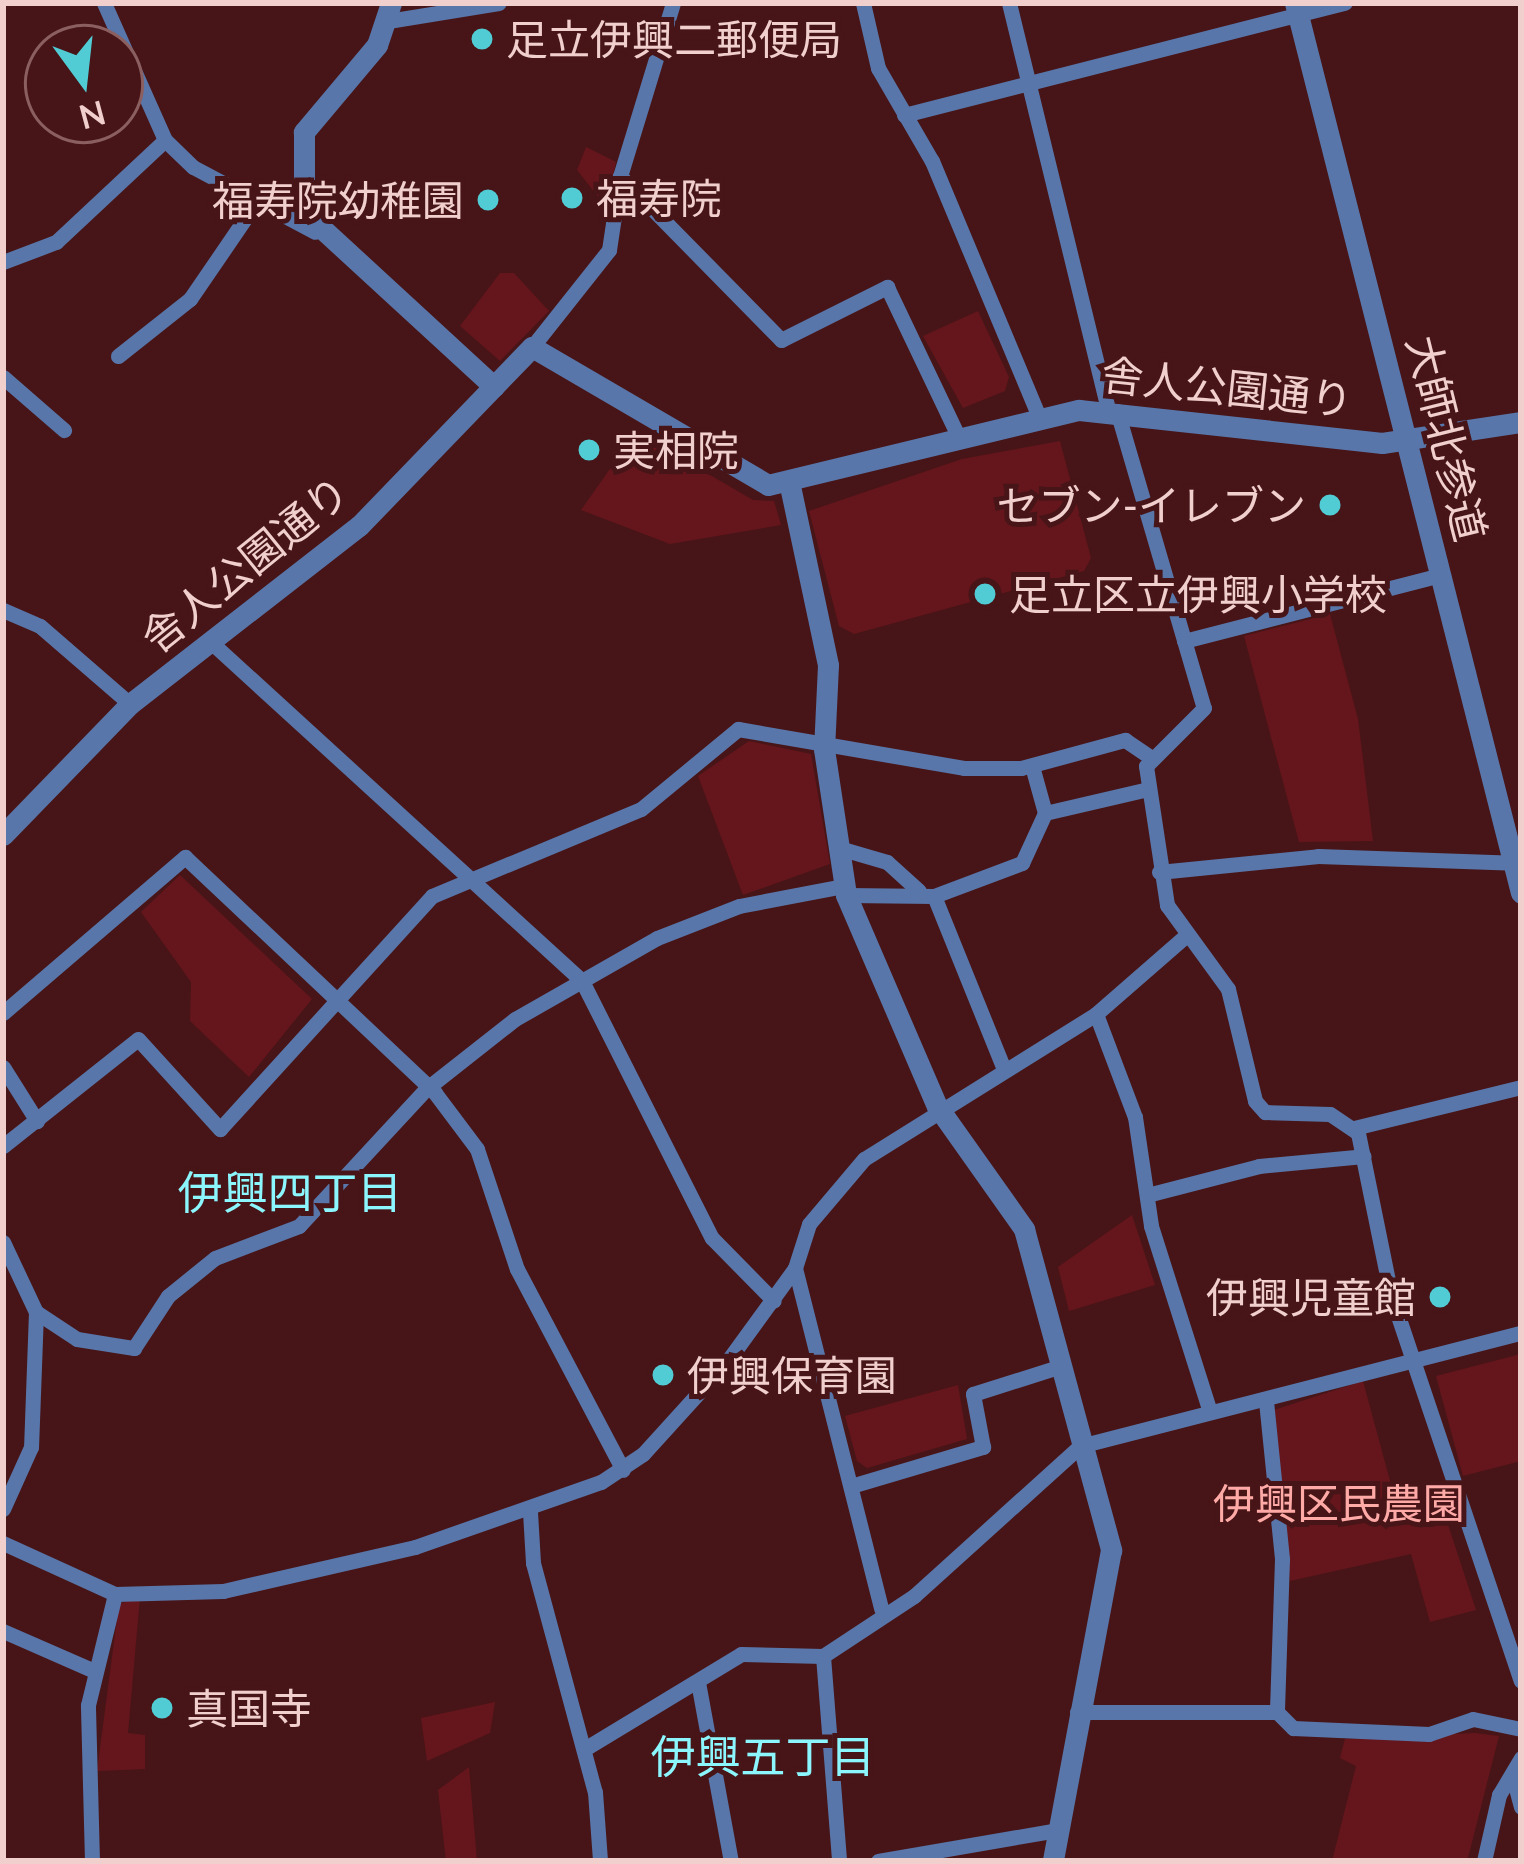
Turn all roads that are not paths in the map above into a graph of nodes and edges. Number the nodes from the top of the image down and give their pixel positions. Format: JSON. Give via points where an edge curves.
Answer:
{"nodes":[{"id":1,"x":104,"y":3,"type":"edge"},
{"id":2,"x":499,"y":3,"type":"edge"},
{"id":3,"x":673,"y":3,"type":"edge"},
{"id":4,"x":863,"y":3,"type":"edge"},
{"id":5,"x":1009,"y":3,"type":"edge"},
{"id":6,"x":1345,"y":3,"type":"edge"},
{"id":7,"x":1296,"y":9,"type":"edge"},
{"id":8,"x":390,"y":12,"type":"edge"},
{"id":9,"x":1028,"y":82,"type":"junction"},
{"id":10,"x":904,"y":115,"type":"junction"},
{"id":11,"x":166,"y":140,"type":"junction"},
{"id":12,"x":620,"y":176,"type":"junction"},
{"id":13,"x":255,"y":204,"type":"junction"},
{"id":14,"x":315,"y":232,"type":"junction"},
{"id":15,"x":4,"y":259,"type":"edge"},
{"id":16,"x":532,"y":347,"type":"junction"},
{"id":17,"x":118,"y":356,"type":"dead end"},
{"id":18,"x":3,"y":377,"type":"edge"},
{"id":19,"x":494,"y":387,"type":"junction"},
{"id":20,"x":1112,"y":410,"type":"junction"},
{"id":21,"x":1038,"y":414,"type":"junction"},
{"id":22,"x":1521,"y":422,"type":"edge"},
{"id":23,"x":64,"y":430,"type":"dead end"},
{"id":24,"x":957,"y":434,"type":"junction"},
{"id":25,"x":1408,"y":443,"type":"junction"},
{"id":26,"x":790,"y":486,"type":"junction"},
{"id":27,"x":1441,"y":575,"type":"junction"},
{"id":28,"x":3,"y":610,"type":"edge"},
{"id":29,"x":1184,"y":640,"type":"junction"},
{"id":30,"x":213,"y":644,"type":"junction"},
{"id":31,"x":130,"y":704,"type":"junction"},
{"id":32,"x":824,"y":742,"type":"junction"},
{"id":33,"x":1149,"y":755,"type":"junction"},
{"id":34,"x":1032,"y":766,"type":"junction"},
{"id":35,"x":1148,"y":789,"type":"junction"},
{"id":36,"x":1045,"y":812,"type":"junction"},
{"id":37,"x":3,"y":835,"type":"edge"},
{"id":38,"x":839,"y":848,"type":"junction"},
{"id":39,"x":1517,"y":864,"type":"edge"},
{"id":40,"x":1159,"y":872,"type":"junction"},
{"id":41,"x":465,"y":876,"type":"junction"},
{"id":42,"x":845,"y":890,"type":"junction"},
{"id":43,"x":1521,"y":893,"type":"edge"},
{"id":44,"x":926,"y":894,"type":"junction"},
{"id":45,"x":1183,"y":938,"type":"junction"},
{"id":46,"x":582,"y":981,"type":"junction"},
{"id":47,"x":336,"y":1007,"type":"junction"},
{"id":48,"x":3,"y":1013,"type":"edge"},
{"id":49,"x":1096,"y":1014,"type":"junction"},
{"id":50,"x":3,"y":1067,"type":"edge"},
{"id":51,"x":1003,"y":1067,"type":"junction"},
{"id":52,"x":1521,"y":1087,"type":"edge"},
{"id":53,"x":426,"y":1089,"type":"junction"},
{"id":54,"x":937,"y":1106,"type":"junction"},
{"id":55,"x":38,"y":1121,"type":"junction"},
{"id":56,"x":1354,"y":1127,"type":"junction"},
{"id":57,"x":3,"y":1146,"type":"edge"},
{"id":58,"x":1364,"y":1156,"type":"junction"},
{"id":59,"x":1150,"y":1194,"type":"junction"},
{"id":60,"x":3,"y":1241,"type":"edge"},
{"id":61,"x":796,"y":1268,"type":"junction"},
{"id":62,"x":774,"y":1301,"type":"junction"},
{"id":63,"x":36,"y":1312,"type":"junction"},
{"id":64,"x":1521,"y":1333,"type":"edge"},
{"id":65,"x":1414,"y":1359,"type":"junction"},
{"id":66,"x":1058,"y":1367,"type":"junction"},
{"id":67,"x":1266,"y":1401,"type":"junction"},
{"id":68,"x":1210,"y":1412,"type":"junction"},
{"id":69,"x":1080,"y":1446,"type":"junction"},
{"id":70,"x":623,"y":1470,"type":"junction"},
{"id":71,"x":851,"y":1486,"type":"junction"},
{"id":72,"x":3,"y":1509,"type":"edge"},
{"id":73,"x":530,"y":1512,"type":"junction"},
{"id":74,"x":3,"y":1544,"type":"edge"},
{"id":75,"x":115,"y":1594,"type":"junction"},
{"id":76,"x":881,"y":1609,"type":"junction"},
{"id":77,"x":3,"y":1631,"type":"edge"},
{"id":78,"x":823,"y":1656,"type":"junction"},
{"id":79,"x":92,"y":1670,"type":"junction"},
{"id":80,"x":1521,"y":1681,"type":"edge"},
{"id":81,"x":698,"y":1682,"type":"junction"},
{"id":82,"x":1077,"y":1712,"type":"junction"},
{"id":83,"x":1276,"y":1712,"type":"junction"},
{"id":84,"x":1521,"y":1729,"type":"edge"},
{"id":85,"x":586,"y":1748,"type":"junction"},
{"id":86,"x":1521,"y":1758,"type":"edge"},
{"id":87,"x":1513,"y":1778,"type":"junction"},
{"id":88,"x":1521,"y":1807,"type":"edge"},
{"id":89,"x":1058,"y":1830,"type":"junction"},
{"id":90,"x":92,"y":1861,"type":"edge"},
{"id":91,"x":600,"y":1861,"type":"edge"},
{"id":92,"x":731,"y":1861,"type":"edge"},
{"id":93,"x":839,"y":1861,"type":"edge"},
{"id":94,"x":878,"y":1861,"type":"edge"},
{"id":95,"x":1052,"y":1861,"type":"edge"},
{"id":96,"x":1484,"y":1861,"type":"edge"}],
"edges":[{"from":1,"to":11,"type":"street"},
{"from":2,"to":8,"type":"street"},
{"from":3,"to":12,"type":"street"},
{"from":4,"to":10,"type":"street"},
{"from":5,"to":9,"type":"street"},
{"from":6,"to":7,"type":"street"},
{"from":7,"to":9,"type":"street"},
{"from":7,"to":25,"type":"street","name":"大師北参道"},
{"from":8,"to":14,"type":"street","via":[[304,132],[299,190]]},
{"from":9,"to":10,"type":"street"},
{"from":9,"to":20,"type":"street"},
{"from":10,"to":21,"type":"street"},
{"from":11,"to":13,"type":"street"},
{"from":11,"to":15,"type":"street","via":[[56,242]]},
{"from":12,"to":16,"type":"street","via":[[609,250]]},
{"from":12,"to":24,"type":"street","via":[[781,340],[887,287]]},
{"from":13,"to":14,"type":"street"},
{"from":13,"to":17,"type":"street","via":[[190,299]]},
{"from":14,"to":19,"type":"street"},
{"from":16,"to":19,"type":"street","name":"舎人公園通り"},
{"from":16,"to":26,"type":"street","via":[[750,482]]},
{"from":18,"to":23,"type":"street"},
{"from":19,"to":30,"type":"street","name":"舎人公園通り","via":[[359,526]]},
{"from":20,"to":21,"type":"street","name":"舎人公園通り"},
{"from":20,"to":25,"type":"street","name":"舎人公園通り"},
{"from":20,"to":29,"type":"street"},
{"from":21,"to":24,"type":"street","name":"舎人公園通り"},
{"from":22,"to":25,"type":"street","name":"舎人公園通り"},
{"from":24,"to":26,"type":"street","name":"舎人公園通り"},
{"from":25,"to":27,"type":"street","name":"大師北参道"},
{"from":26,"to":32,"type":"street","via":[[827,665]]},
{"from":27,"to":29,"type":"street"},
{"from":27,"to":39,"type":"street","name":"大師北参道"},
{"from":28,"to":31,"type":"street","via":[[40,626]]},
{"from":29,"to":33,"type":"street","via":[[1203,718]]},
{"from":30,"to":31,"type":"street","name":"舎人公園通り"},
{"from":30,"to":41,"type":"street"},
{"from":31,"to":37,"type":"street","name":"舎人公園通り"},
{"from":32,"to":34,"type":"street","via":[[908,762]]},
{"from":32,"to":38,"type":"street"},
{"from":32,"to":41,"type":"street","via":[[738,729],[641,808]]},
{"from":33,"to":34,"type":"street","via":[[1125,740]]},
{"from":33,"to":35,"type":"street"},
{"from":34,"to":36,"type":"street"},
{"from":35,"to":36,"type":"street"},
{"from":35,"to":40,"type":"street"},
{"from":36,"to":44,"type":"street","via":[[1022,863]]},
{"from":38,"to":42,"type":"street"},
{"from":38,"to":44,"type":"street","via":[[887,862]]},
{"from":39,"to":40,"type":"street","via":[[1318,856]]},
{"from":39,"to":43,"type":"street","name":"大師北参道"},
{"from":40,"to":45,"type":"street"},
{"from":41,"to":46,"type":"street"},
{"from":41,"to":47,"type":"street","via":[[432,896]]},
{"from":42,"to":44,"type":"street"},
{"from":42,"to":46,"type":"street","via":[[739,906]]},
{"from":42,"to":54,"type":"street"},
{"from":44,"to":51,"type":"street"},
{"from":45,"to":49,"type":"street"},
{"from":45,"to":56,"type":"street","via":[[1228,989],[1255,1101]]},
{"from":46,"to":53,"type":"street"},
{"from":46,"to":62,"type":"street","via":[[712,1238]]},
{"from":47,"to":48,"type":"street","via":[[185,857]]},
{"from":47,"to":53,"type":"street"},
{"from":47,"to":55,"type":"street","via":[[220,1129],[138,1039]]},
{"from":49,"to":51,"type":"street"},
{"from":49,"to":59,"type":"street"},
{"from":50,"to":55,"type":"street"},
{"from":51,"to":54,"type":"street"},
{"from":52,"to":56,"type":"street"},
{"from":53,"to":63,"type":"street","via":[[299,1226],[215,1258],[168,1296],[134,1348],[77,1339]]},
{"from":53,"to":70,"type":"street","via":[[477,1149],[517,1269]]},
{"from":54,"to":61,"type":"street","via":[[808,1224]]},
{"from":54,"to":66,"type":"street","via":[[1024,1228]]},
{"from":55,"to":57,"type":"street"},
{"from":56,"to":58,"type":"street"},
{"from":58,"to":59,"type":"street","via":[[1259,1166]]},
{"from":58,"to":65,"type":"street"},
{"from":59,"to":68,"type":"street"},
{"from":60,"to":63,"type":"street"},
{"from":61,"to":62,"type":"street"},
{"from":61,"to":71,"type":"street"},
{"from":62,"to":70,"type":"street"},
{"from":63,"to":72,"type":"street","via":[[31,1447]]},
{"from":64,"to":65,"type":"street"},
{"from":65,"to":67,"type":"street"},
{"from":65,"to":80,"type":"street"},
{"from":66,"to":69,"type":"street"},
{"from":66,"to":71,"type":"street","via":[[973,1394],[982,1447]]},
{"from":67,"to":68,"type":"street"},
{"from":67,"to":83,"type":"street","via":[[1282,1559]]},
{"from":68,"to":69,"type":"street"},
{"from":69,"to":76,"type":"street","via":[[914,1596]]},
{"from":69,"to":82,"type":"street","via":[[1112,1550]]},
{"from":70,"to":73,"type":"street"},
{"from":71,"to":76,"type":"street"},
{"from":73,"to":75,"type":"street","via":[[256,1586]]},
{"from":73,"to":85,"type":"street","via":[[532,1563]]},
{"from":74,"to":75,"type":"street"},
{"from":75,"to":79,"type":"street"},
{"from":76,"to":78,"type":"street"},
{"from":77,"to":79,"type":"street"},
{"from":78,"to":81,"type":"street","via":[[741,1654]]},
{"from":78,"to":93,"type":"street"},
{"from":79,"to":90,"type":"street"},
{"from":81,"to":85,"type":"street"},
{"from":81,"to":92,"type":"street"},
{"from":82,"to":83,"type":"street"},
{"from":82,"to":89,"type":"street"},
{"from":83,"to":84,"type":"street","via":[[1292,1728],[1429,1734],[1473,1719]]},
{"from":85,"to":91,"type":"street"},
{"from":86,"to":87,"type":"street"},
{"from":87,"to":88,"type":"street"},
{"from":87,"to":96,"type":"street"},
{"from":89,"to":94,"type":"street"},
{"from":89,"to":95,"type":"street"}]}
